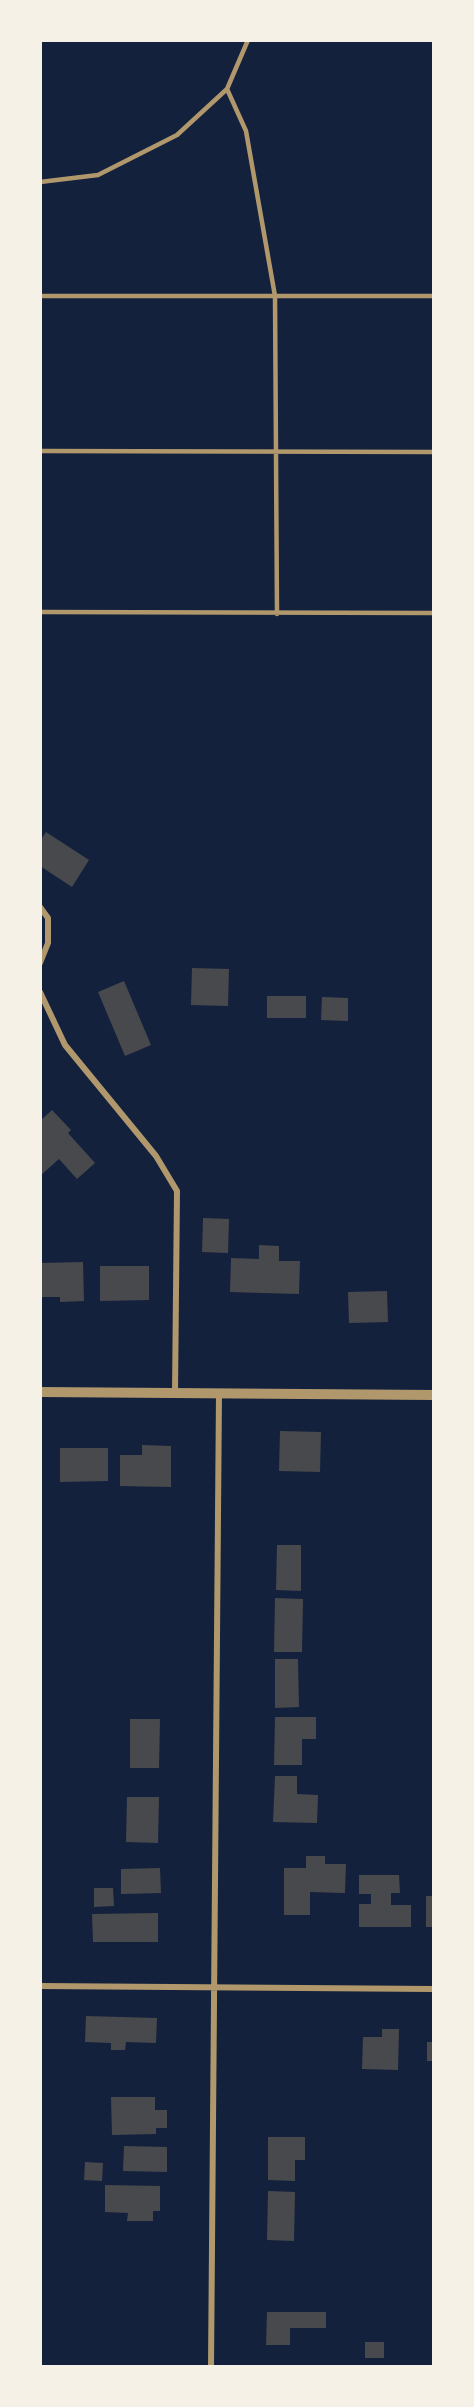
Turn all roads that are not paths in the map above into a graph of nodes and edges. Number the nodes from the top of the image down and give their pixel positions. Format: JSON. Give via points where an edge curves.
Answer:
{"nodes":[{"id":1,"x":248,"y":40,"type":"edge"},
{"id":2,"x":227,"y":89,"type":"junction"},
{"id":3,"x":40,"y":182,"type":"edge"},
{"id":4,"x":40,"y":296,"type":"edge"},
{"id":5,"x":275,"y":296,"type":"junction"},
{"id":6,"x":434,"y":296,"type":"edge"},
{"id":7,"x":40,"y":451,"type":"edge"},
{"id":8,"x":276,"y":452,"type":"junction"},
{"id":9,"x":434,"y":452,"type":"edge"},
{"id":10,"x":40,"y":612,"type":"edge"},
{"id":11,"x":434,"y":612,"type":"edge"},
{"id":12,"x":277,"y":614,"type":"junction"},
{"id":13,"x":40,"y":907,"type":"edge"},
{"id":14,"x":40,"y":963,"type":"edge"},
{"id":15,"x":40,"y":992,"type":"edge"},
{"id":16,"x":40,"y":1392,"type":"edge"},
{"id":17,"x":175,"y":1393,"type":"junction"},
{"id":18,"x":219,"y":1393,"type":"junction"},
{"id":19,"x":434,"y":1395,"type":"edge"},
{"id":20,"x":40,"y":1986,"type":"edge"},
{"id":21,"x":215,"y":1987,"type":"junction"},
{"id":22,"x":434,"y":1989,"type":"edge"},
{"id":23,"x":211,"y":2367,"type":"edge"}],
"edges":[{"from":1,"to":2,"type":"lane"},
{"from":2,"to":3,"type":"lane","via":[[177,135],[98,175]]},
{"from":2,"to":5,"type":"lane","via":[[246,131]]},
{"from":4,"to":5,"type":"lane"},
{"from":5,"to":6,"type":"lane"},
{"from":5,"to":8,"type":"lane"},
{"from":7,"to":8,"type":"lane"},
{"from":8,"to":9,"type":"lane"},
{"from":8,"to":12,"type":"lane"},
{"from":10,"to":12,"type":"lane"},
{"from":11,"to":12,"type":"lane"},
{"from":13,"to":14,"type":"street","via":[[48,918],[48,943]]},
{"from":15,"to":17,"type":"street","via":[[65,1045],[156,1156],[177,1191]]},
{"from":16,"to":17,"type":"street"},
{"from":17,"to":18,"type":"street"},
{"from":18,"to":19,"type":"street"},
{"from":18,"to":21,"type":"street"},
{"from":20,"to":21,"type":"street"},
{"from":21,"to":22,"type":"street"},
{"from":21,"to":23,"type":"street"}]}
